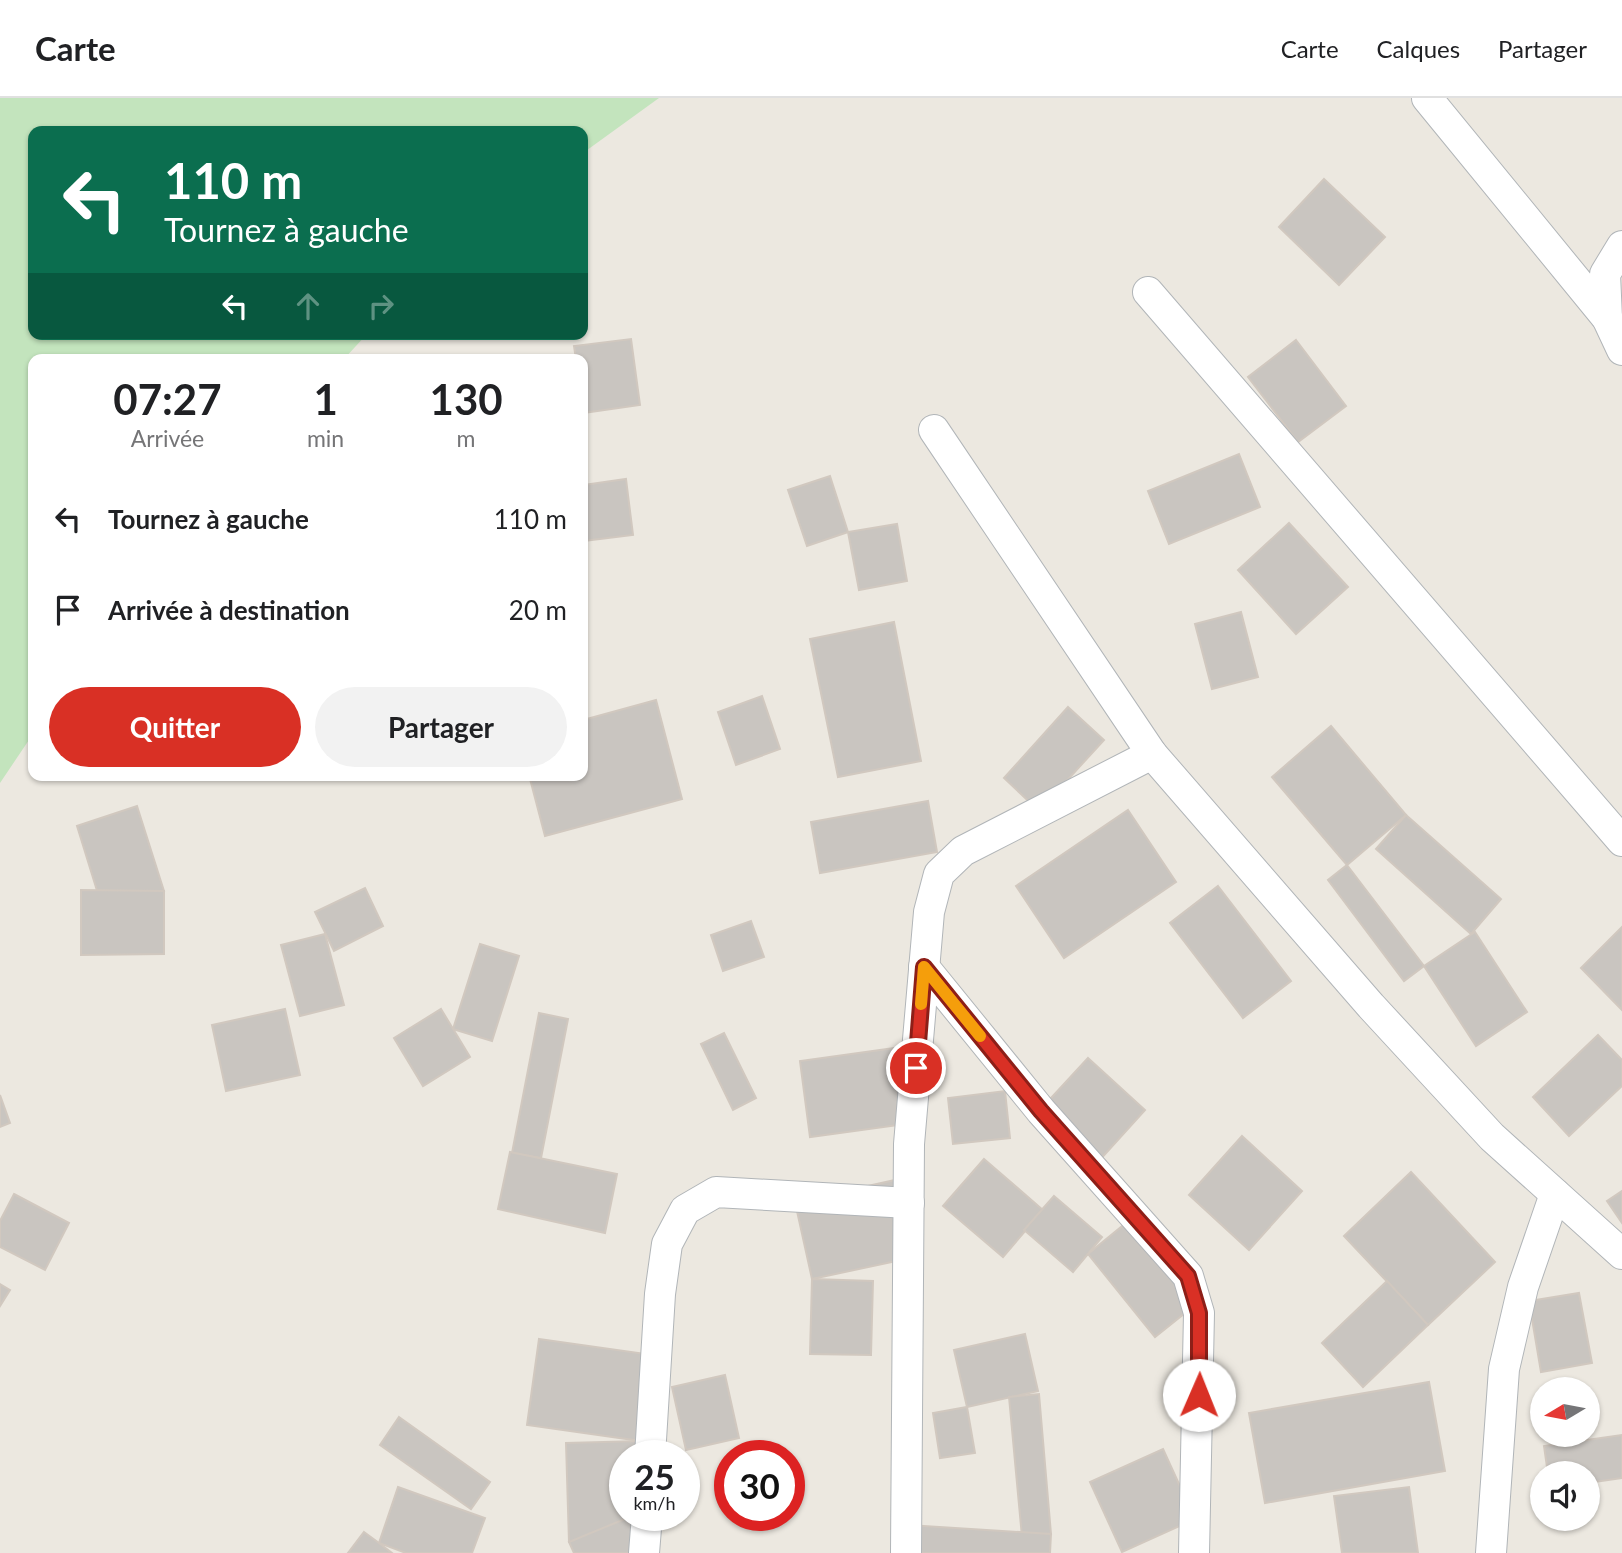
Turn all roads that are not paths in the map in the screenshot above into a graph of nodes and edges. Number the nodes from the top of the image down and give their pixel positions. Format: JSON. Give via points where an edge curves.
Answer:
{"nodes":[{"id":1,"x":1427,"y":98,"type":"edge"},
{"id":2,"x":1622,"y":246,"type":"edge"},
{"id":3,"x":1148,"y":292,"type":"dead end"},
{"id":4,"x":1606,"y":318,"type":"junction"},
{"id":5,"x":1622,"y":350,"type":"edge"},
{"id":6,"x":933,"y":430,"type":"dead end"},
{"id":7,"x":1152,"y":754,"type":"junction"},
{"id":8,"x":1622,"y":841,"type":"edge"},
{"id":9,"x":924,"y":967,"type":"junction"},
{"id":10,"x":1555,"y":1194,"type":"junction"},
{"id":11,"x":909,"y":1203,"type":"junction"},
{"id":12,"x":1622,"y":1254,"type":"edge"},
{"id":13,"x":651,"y":1440,"type":"edge"},
{"id":14,"x":646,"y":1531,"type":"edge"},
{"id":15,"x":644,"y":1553,"type":"edge"},
{"id":16,"x":906,"y":1553,"type":"edge"},
{"id":17,"x":1194,"y":1553,"type":"edge"},
{"id":18,"x":1491,"y":1553,"type":"edge"}],
"edges":[{"from":1,"to":4,"type":"street"},
{"from":2,"to":4,"type":"street","via":[[1605,274]]},
{"from":3,"to":8,"type":"street"},
{"from":4,"to":5,"type":"street"},
{"from":6,"to":7,"type":"street"},
{"from":7,"to":9,"type":"street","via":[[963,851],[939,874],[929,912]]},
{"from":7,"to":10,"type":"street","via":[[1390,1026],[1492,1137]]},
{"from":9,"to":11,"type":"street","via":[[909,1144]]},
{"from":9,"to":17,"type":"street","via":[[1041,1111],[1188,1276],[1199,1313]]},
{"from":10,"to":12,"type":"street"},
{"from":10,"to":18,"type":"street","via":[[1523,1287],[1504,1369]]},
{"from":11,"to":13,"type":"street","via":[[716,1192],[685,1210],[667,1244]]},
{"from":11,"to":16,"type":"street"},
{"from":14,"to":15,"type":"street"}]}
